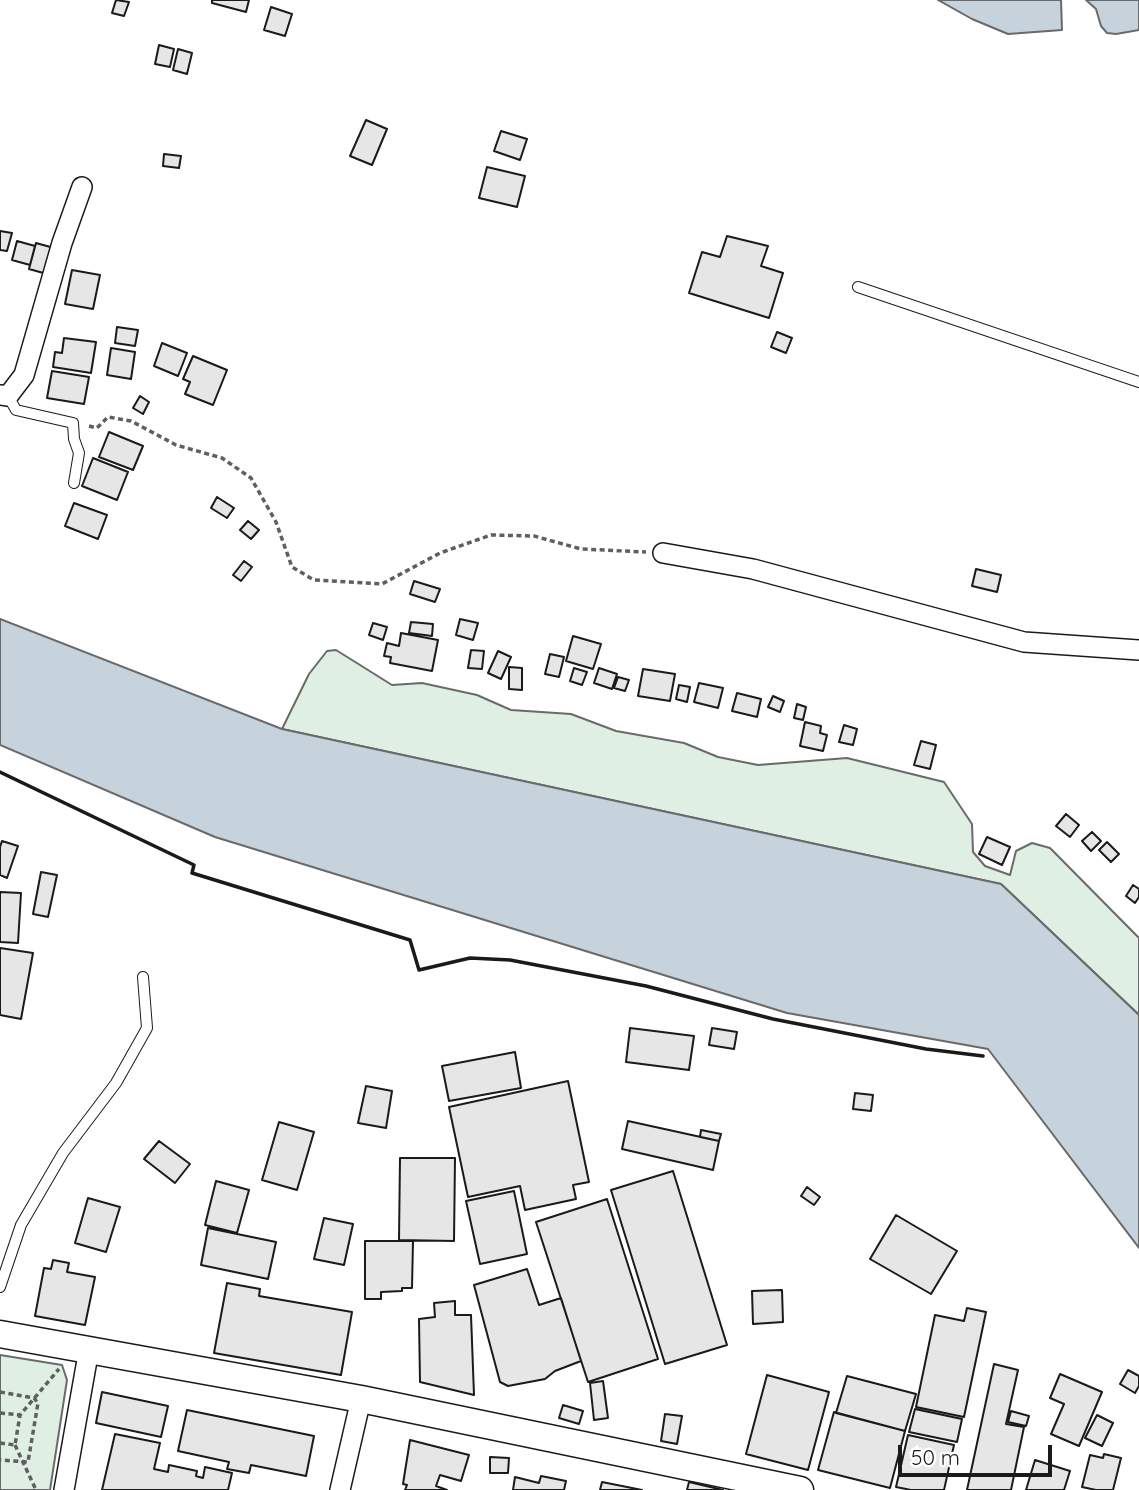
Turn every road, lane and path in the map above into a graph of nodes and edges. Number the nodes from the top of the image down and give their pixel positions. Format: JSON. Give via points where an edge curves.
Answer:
{"nodes":[{"id":1,"x":82,"y":187,"type":"dead end"},
{"id":2,"x":858,"y":287,"type":"dead end"},
{"id":3,"x":1139,"y":382,"type":"edge"},
{"id":4,"x":4,"y":396,"type":"edge"},
{"id":5,"x":73,"y":423,"type":"junction"},
{"id":6,"x":74,"y":483,"type":"dead end"},
{"id":7,"x":663,"y":553,"type":"joint"},
{"id":8,"x":1139,"y":650,"type":"edge"},
{"id":9,"x":143,"y":977,"type":"dead end"},
{"id":10,"x":0,"y":1287,"type":"edge"},
{"id":11,"x":0,"y":1334,"type":"edge"},
{"id":12,"x":83,"y":1348,"type":"junction"},
{"id":13,"x":0,"y":1392,"type":"edge"},
{"id":14,"x":34,"y":1398,"type":"junction"},
{"id":15,"x":361,"y":1399,"type":"junction"},
{"id":16,"x":0,"y":1413,"type":"edge"},
{"id":17,"x":20,"y":1415,"type":"junction"},
{"id":18,"x":0,"y":1443,"type":"edge"},
{"id":19,"x":15,"y":1445,"type":"junction"},
{"id":20,"x":0,"y":1460,"type":"edge"},
{"id":21,"x":23,"y":1463,"type":"junction"},
{"id":22,"x":36,"y":1490,"type":"edge"},
{"id":23,"x":64,"y":1490,"type":"edge"},
{"id":24,"x":340,"y":1490,"type":"edge"},
{"id":25,"x":800,"y":1490,"type":"edge"}],
"edges":[{"from":1,"to":4,"type":"street","via":[[24,375]]},
{"from":2,"to":3,"type":"lane"},
{"from":4,"to":5,"type":"lane","via":[[16,410]]},
{"from":5,"to":6,"type":"lane","via":[[79,453]]},
{"from":5,"to":7,"type":"path","via":[[97,428],[108,417],[131,421],[176,445],[222,458],[251,478],[276,522],[292,567],[314,580],[382,584],[440,553],[491,535],[534,536],[582,550]]},
{"from":7,"to":8,"type":"street","via":[[753,569],[1024,642]]},
{"from":9,"to":10,"type":"lane","via":[[146,1028],[116,1083],[62,1153],[21,1225]]},
{"from":11,"to":12,"type":"main road"},
{"from":12,"to":14,"type":"path"},
{"from":12,"to":15,"type":"main road"},
{"from":12,"to":23,"type":"street"},
{"from":13,"to":14,"type":"path"},
{"from":14,"to":17,"type":"path"},
{"from":14,"to":21,"type":"path","via":[[28,1462]]},
{"from":15,"to":24,"type":"street"},
{"from":15,"to":25,"type":"main road"},
{"from":16,"to":17,"type":"path"},
{"from":17,"to":19,"type":"path"},
{"from":18,"to":19,"type":"path"},
{"from":19,"to":21,"type":"path"},
{"from":20,"to":21,"type":"path"},
{"from":21,"to":22,"type":"path"}]}
